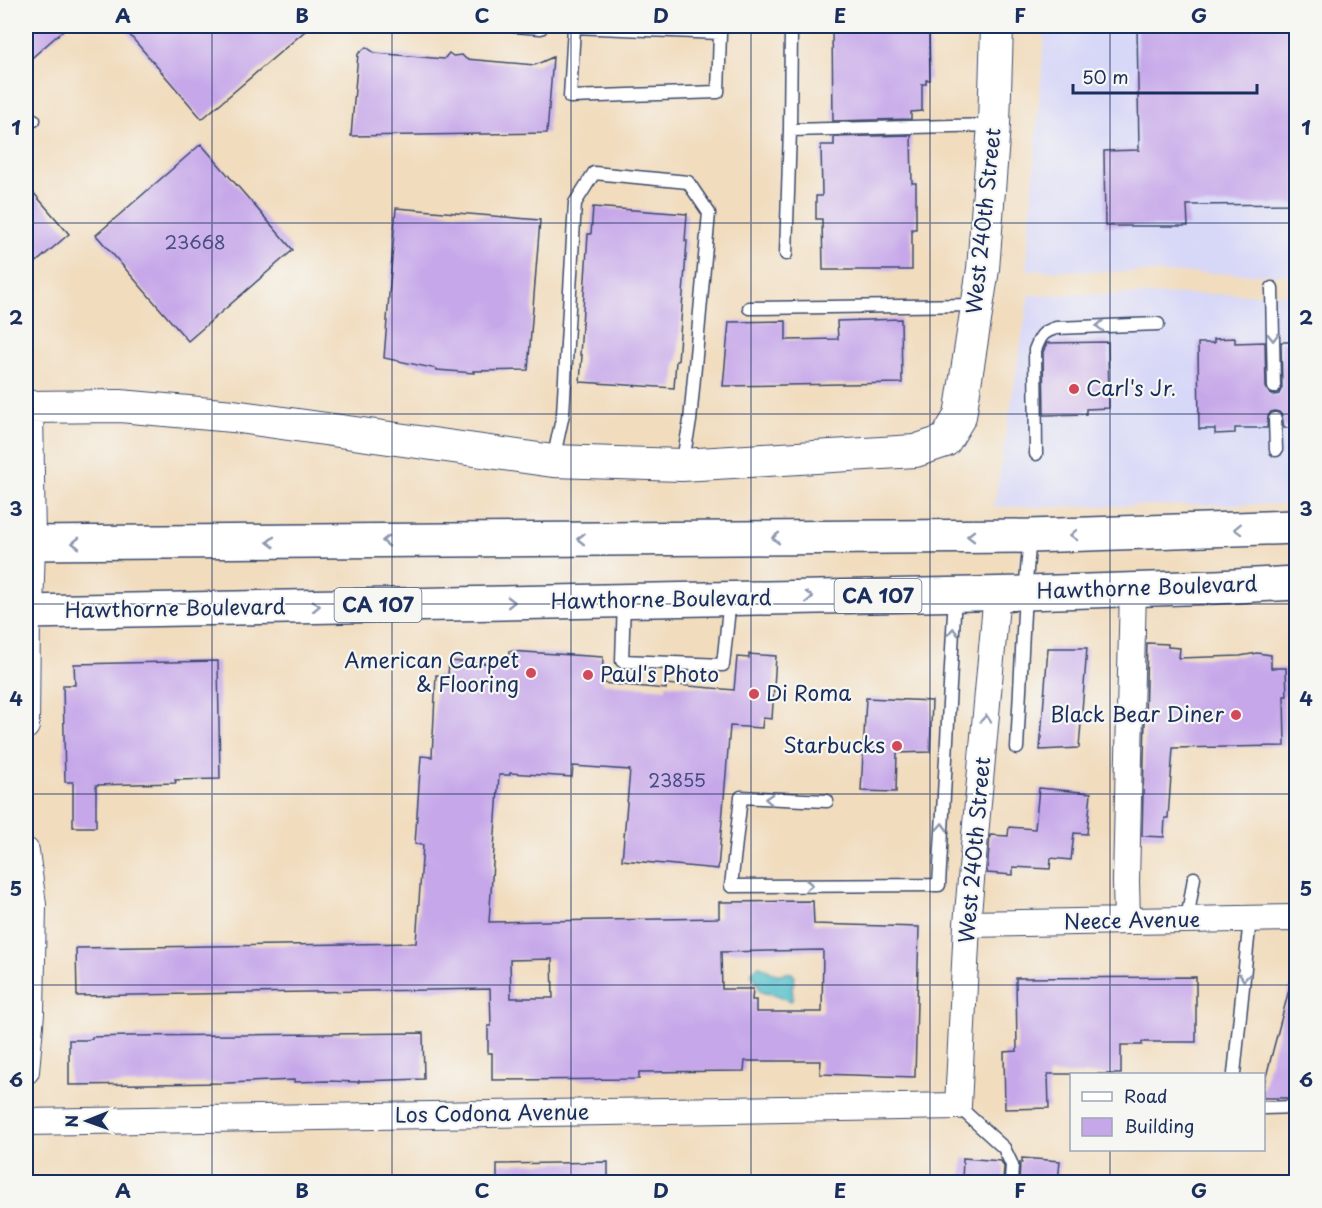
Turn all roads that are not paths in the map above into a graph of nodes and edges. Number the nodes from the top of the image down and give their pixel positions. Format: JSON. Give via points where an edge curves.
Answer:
{"nodes":[{"id":1,"x":513,"y":26,"type":"edge"},
{"id":2,"x":574,"y":26,"type":"edge"},
{"id":3,"x":998,"y":26,"type":"edge"},
{"id":4,"x":541,"y":28,"type":"dead end"},
{"id":5,"x":791,"y":29,"type":"dead end"},
{"id":6,"x":994,"y":125,"type":"junction"},
{"id":7,"x":790,"y":130,"type":"junction"},
{"id":8,"x":786,"y":254,"type":"dead end"},
{"id":9,"x":1272,"y":288,"type":"dead end"},
{"id":10,"x":977,"y":305,"type":"junction"},
{"id":11,"x":749,"y":308,"type":"dead end"},
{"id":12,"x":1158,"y":324,"type":"dead end"},
{"id":13,"x":1274,"y":387,"type":"dead end"},
{"id":14,"x":26,"y":407,"type":"edge"},
{"id":15,"x":1275,"y":419,"type":"dead end"},
{"id":16,"x":1276,"y":450,"type":"dead end"},
{"id":17,"x":1036,"y":454,"type":"dead end"},
{"id":18,"x":553,"y":461,"type":"junction"},
{"id":19,"x":682,"y":465,"type":"junction"},
{"id":20,"x":1296,"y":527,"type":"edge"},
{"id":21,"x":1030,"y":536,"type":"junction"},
{"id":22,"x":27,"y":543,"type":"edge"},
{"id":23,"x":1296,"y":582,"type":"edge"},
{"id":24,"x":1133,"y":588,"type":"junction"},
{"id":25,"x":1011,"y":593,"type":"junction"},
{"id":26,"x":955,"y":594,"type":"junction"},
{"id":27,"x":730,"y":598,"type":"junction"},
{"id":28,"x":624,"y":600,"type":"junction"},
{"id":29,"x":26,"y":612,"type":"edge"},
{"id":30,"x":26,"y":726,"type":"edge"},
{"id":31,"x":1017,"y":748,"type":"dead end"},
{"id":32,"x":827,"y":801,"type":"dead end"},
{"id":33,"x":26,"y":851,"type":"edge"},
{"id":34,"x":1194,"y":878,"type":"dead end"},
{"id":35,"x":1296,"y":918,"type":"edge"},
{"id":36,"x":1250,"y":919,"type":"junction"},
{"id":37,"x":1187,"y":920,"type":"junction"},
{"id":38,"x":1127,"y":921,"type":"junction"},
{"id":39,"x":967,"y":924,"type":"junction"},
{"id":40,"x":26,"y":1071,"type":"edge"},
{"id":41,"x":1234,"y":1073,"type":"edge"},
{"id":42,"x":958,"y":1106,"type":"junction"},
{"id":43,"x":1296,"y":1107,"type":"edge"},
{"id":44,"x":1265,"y":1108,"type":"edge"},
{"id":45,"x":26,"y":1122,"type":"edge"},
{"id":46,"x":1011,"y":1182,"type":"edge"}],
"edges":[{"from":1,"to":4,"type":"lane"},
{"from":2,"to":2,"type":"lane","via":[[570,97],[718,92],[720,33]]},
{"from":3,"to":6,"type":"street","name":"West 240th Street"},
{"from":5,"to":7,"type":"lane"},
{"from":6,"to":7,"type":"lane"},
{"from":6,"to":10,"type":"street","name":"West 240th Street"},
{"from":7,"to":8,"type":"lane"},
{"from":9,"to":13,"type":"lane","one_way":true},
{"from":10,"to":11,"type":"lane"},
{"from":10,"to":19,"type":"street","name":"West 240th Street","via":[[960,416],[945,441],[915,451]]},
{"from":12,"to":17,"type":"lane","one_way":true,"via":[[1047,330],[1035,350]]},
{"from":14,"to":18,"type":"street","via":[[120,406],[233,416]]},
{"from":14,"to":22,"type":"street"},
{"from":15,"to":16,"type":"lane"},
{"from":18,"to":19,"type":"street"},
{"from":18,"to":19,"type":"lane","via":[[563,414],[575,202],[594,172],[688,183],[709,213],[690,420]]},
{"from":20,"to":21,"type":"main road","one_way":true},
{"from":21,"to":22,"type":"main road","one_way":true},
{"from":21,"to":25,"type":"lane"},
{"from":22,"to":29,"type":"street"},
{"from":23,"to":24,"type":"main road","name":"Hawthorne Boulevard","number":"CA 107"},
{"from":24,"to":25,"type":"main road","name":"Hawthorne Boulevard","number":"CA 107"},
{"from":24,"to":38,"type":"street"},
{"from":25,"to":26,"type":"main road","name":"Hawthorne Boulevard","number":"CA 107"},
{"from":25,"to":31,"type":"lane"},
{"from":39,"to":25,"type":"street","name":"West 240th Street","one_way":true},
{"from":27,"to":26,"type":"main road","name":"Hawthorne Boulevard","number":"CA 107","one_way":true},
{"from":32,"to":26,"type":"lane","one_way":true,"via":[[741,797],[731,886],[939,885]]},
{"from":27,"to":28,"type":"main road","name":"Hawthorne Boulevard","number":"CA 107"},
{"from":27,"to":28,"type":"lane","via":[[723,666],[622,661]]},
{"from":29,"to":28,"type":"main road","name":"Hawthorne Boulevard","number":"CA 107","one_way":true},
{"from":29,"to":30,"type":"street"},
{"from":33,"to":40,"type":"street","via":[[33,905]]},
{"from":34,"to":37,"type":"lane"},
{"from":35,"to":36,"type":"street","name":"Neece Avenue"},
{"from":36,"to":37,"type":"street","name":"Neece Avenue"},
{"from":36,"to":41,"type":"lane","one_way":true},
{"from":37,"to":38,"type":"street","name":"Neece Avenue"},
{"from":38,"to":39,"type":"street","name":"Neece Avenue"},
{"from":39,"to":42,"type":"street","name":"West 240th Street"},
{"from":42,"to":45,"type":"street","name":"Los Codona Avenue"},
{"from":42,"to":46,"type":"lane","via":[[1004,1148],[1012,1165]]},
{"from":43,"to":44,"type":"lane"}]}
